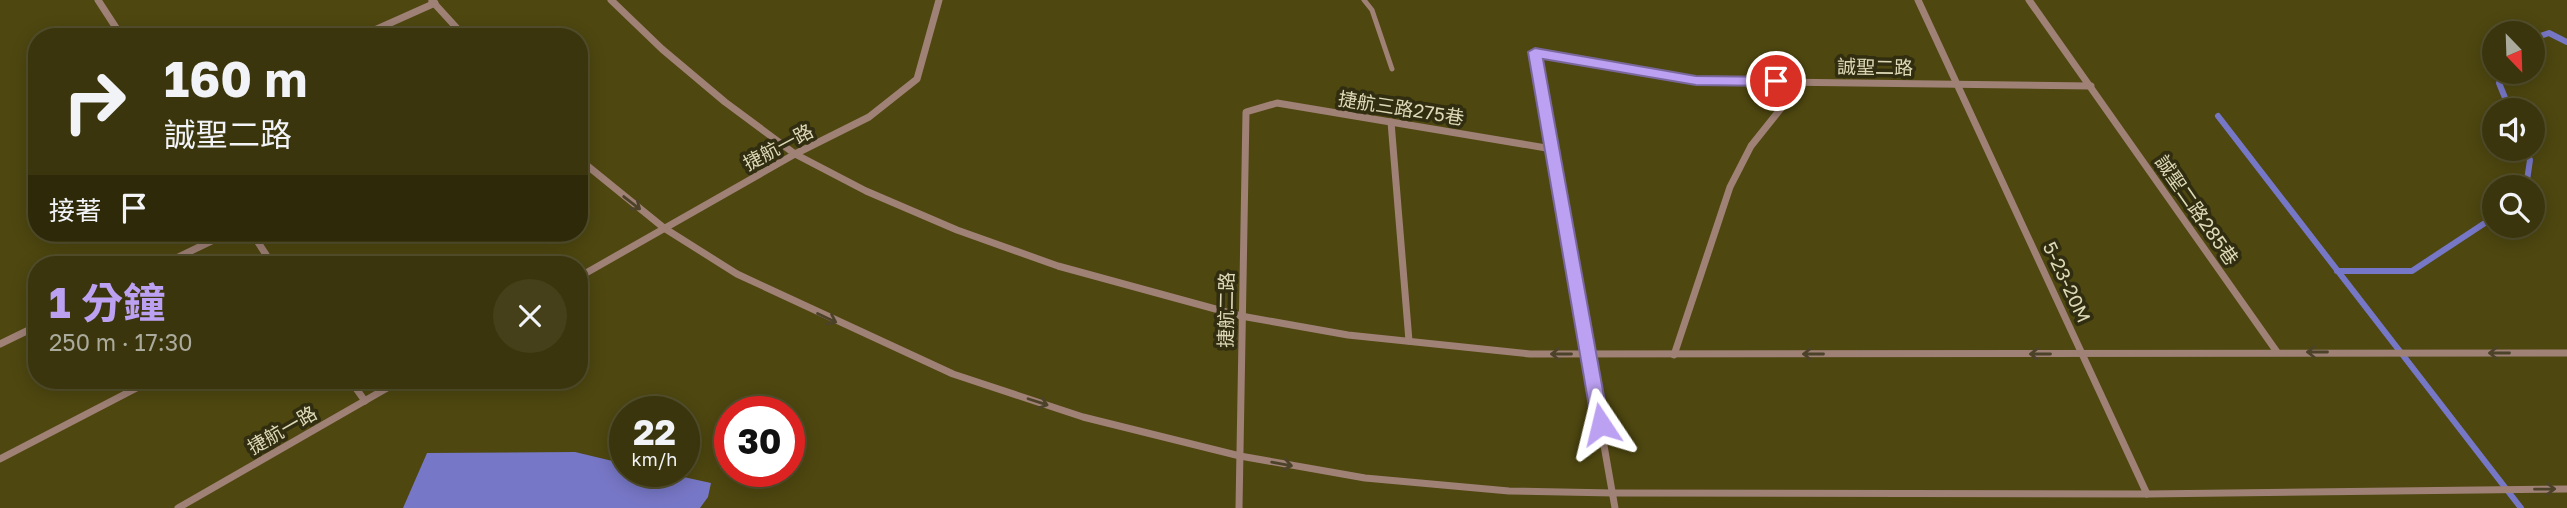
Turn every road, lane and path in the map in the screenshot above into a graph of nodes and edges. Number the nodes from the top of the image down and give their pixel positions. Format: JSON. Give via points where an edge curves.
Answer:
{"nodes":[{"id":1,"x":99,"y":0,"type":"edge"},
{"id":2,"x":611,"y":0,"type":"edge"},
{"id":3,"x":939,"y":0,"type":"edge"},
{"id":4,"x":1364,"y":0,"type":"edge"},
{"id":5,"x":1918,"y":0,"type":"edge"},
{"id":6,"x":2029,"y":0,"type":"edge"},
{"id":7,"x":433,"y":1,"type":"edge"},
{"id":8,"x":116,"y":28,"type":"edge"},
{"id":9,"x":378,"y":28,"type":"edge"},
{"id":10,"x":457,"y":28,"type":"edge"},
{"id":11,"x":1392,"y":69,"type":"dead end"},
{"id":12,"x":1802,"y":82,"type":"junction"},
{"id":13,"x":1957,"y":83,"type":"junction"},
{"id":14,"x":2091,"y":86,"type":"junction"},
{"id":15,"x":1246,"y":111,"type":"joint"},
{"id":16,"x":1391,"y":122,"type":"junction"},
{"id":17,"x":1552,"y":149,"type":"junction"},
{"id":18,"x":796,"y":154,"type":"junction"},
{"id":19,"x":588,"y":166,"type":"edge"},
{"id":20,"x":664,"y":228,"type":"junction"},
{"id":21,"x":209,"y":242,"type":"edge"},
{"id":22,"x":181,"y":256,"type":"edge"},
{"id":23,"x":588,"y":272,"type":"edge"},
{"id":24,"x":1241,"y":316,"type":"junction"},
{"id":25,"x":28,"y":330,"type":"edge"},
{"id":26,"x":1409,"y":341,"type":"junction"},
{"id":27,"x":0,"y":344,"type":"edge"},
{"id":28,"x":2277,"y":352,"type":"junction"},
{"id":29,"x":1588,"y":354,"type":"junction"},
{"id":30,"x":2083,"y":354,"type":"junction"},
{"id":31,"x":2567,"y":354,"type":"edge"},
{"id":32,"x":1674,"y":355,"type":"junction"},
{"id":33,"x":135,"y":389,"type":"edge"},
{"id":34,"x":356,"y":389,"type":"edge"},
{"id":35,"x":386,"y":389,"type":"edge"},
{"id":36,"x":365,"y":401,"type":"junction"},
{"id":37,"x":1240,"y":456,"type":"junction"},
{"id":38,"x":0,"y":459,"type":"edge"},
{"id":39,"x":2567,"y":489,"type":"edge"},
{"id":40,"x":1613,"y":493,"type":"junction"},
{"id":41,"x":2147,"y":494,"type":"junction"},
{"id":42,"x":178,"y":508,"type":"edge"},
{"id":43,"x":1239,"y":508,"type":"edge"},
{"id":44,"x":1615,"y":508,"type":"edge"}],
"edges":[{"from":1,"to":8,"type":"street"},
{"from":2,"to":18,"type":"street","via":[[725,102]]},
{"from":3,"to":18,"type":"street","name":"捷航一路","via":[[916,79],[869,117]]},
{"from":4,"to":11,"type":"lane","via":[[1372,10]]},
{"from":5,"to":13,"type":"street","name":"5-23-20M"},
{"from":6,"to":14,"type":"street","name":"誠聖二路285巷"},
{"from":7,"to":9,"type":"street"},
{"from":7,"to":10,"type":"street"},
{"from":12,"to":13,"type":"street","name":"誠聖二路"},
{"from":12,"to":17,"type":"street","name":"誠聖二路","via":[[1696,80],[1535,52]]},
{"from":12,"to":32,"type":"street","via":[[1751,146],[1730,187]]},
{"from":13,"to":14,"type":"street","name":"誠聖二路"},
{"from":13,"to":30,"type":"street","name":"5-23-20M"},
{"from":14,"to":28,"type":"street","name":"誠聖二路285巷"},
{"from":15,"to":16,"type":"street","name":"捷航三路275巷","via":[[1277,103]]},
{"from":15,"to":24,"type":"street","name":"捷航二路"},
{"from":16,"to":17,"type":"street","name":"捷航三路275巷"},
{"from":16,"to":26,"type":"street"},
{"from":17,"to":29,"type":"street"},
{"from":18,"to":20,"type":"street","name":"捷航一路"},
{"from":18,"to":24,"type":"street","via":[[866,191],[957,230],[1058,266]]},
{"from":19,"to":20,"type":"street","one_way":true},
{"from":20,"to":23,"type":"street","name":"捷航一路"},
{"from":20,"to":37,"type":"street","one_way":true,"via":[[737,274],[953,374],[1083,416]]},
{"from":21,"to":22,"type":"street"},
{"from":24,"to":26,"type":"street"},
{"from":24,"to":37,"type":"street","name":"捷航二路"},
{"from":25,"to":27,"type":"street"},
{"from":29,"to":26,"type":"street","one_way":true,"via":[[1530,354]]},
{"from":28,"to":30,"type":"street"},
{"from":31,"to":28,"type":"street","one_way":true},
{"from":29,"to":32,"type":"street"},
{"from":29,"to":40,"type":"street"},
{"from":30,"to":32,"type":"street","one_way":true},
{"from":30,"to":41,"type":"street","name":"5-23-20M"},
{"from":33,"to":38,"type":"street"},
{"from":34,"to":36,"type":"street"},
{"from":35,"to":36,"type":"street","name":"捷航一路"},
{"from":36,"to":42,"type":"street","name":"捷航一路"},
{"from":37,"to":40,"type":"street","one_way":true,"via":[[1365,478],[1508,491]]},
{"from":37,"to":43,"type":"street","name":"捷航二路"},
{"from":41,"to":39,"type":"street","one_way":true},
{"from":40,"to":41,"type":"street"},
{"from":40,"to":44,"type":"street"}]}
